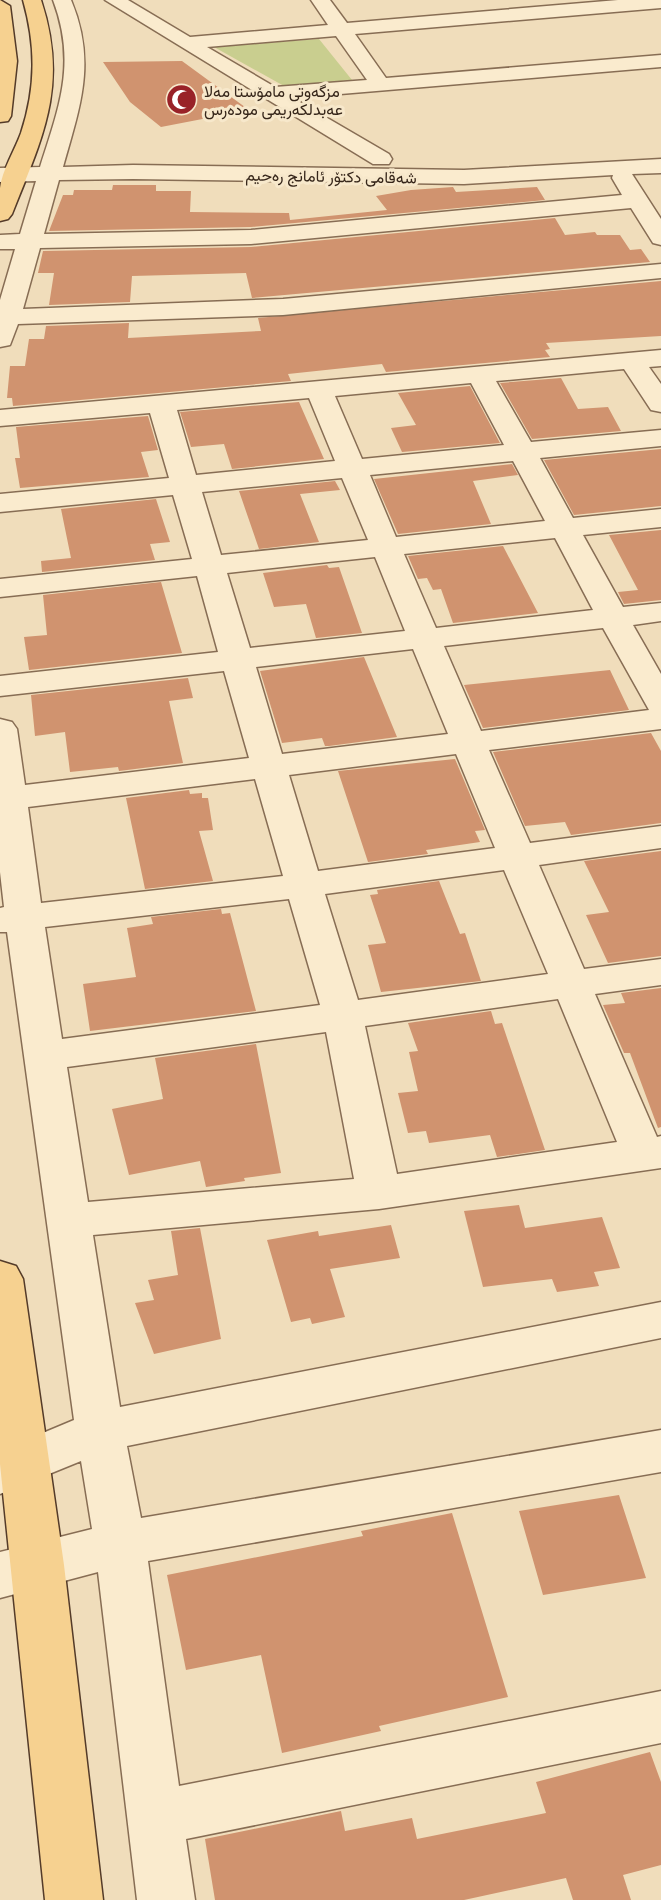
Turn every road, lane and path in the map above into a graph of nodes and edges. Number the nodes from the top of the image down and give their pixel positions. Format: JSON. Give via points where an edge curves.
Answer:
{"nodes":[{"id":1,"x":32,"y":0,"type":"edge"},
{"id":2,"x":67,"y":0,"type":"edge"},
{"id":3,"x":114,"y":0,"type":"edge"},
{"id":4,"x":320,"y":0,"type":"edge"},
{"id":5,"x":475,"y":0,"type":"edge"},
{"id":6,"x":632,"y":2,"type":"edge"},
{"id":7,"x":0,"y":6,"type":"edge"},
{"id":8,"x":657,"y":11,"type":"edge"},
{"id":9,"x":490,"y":17,"type":"junction"},
{"id":10,"x":341,"y":30,"type":"junction"},
{"id":11,"x":506,"y":34,"type":"dead end"},
{"id":12,"x":187,"y":43,"type":"junction"},
{"id":13,"x":522,"y":52,"type":"dead end"},
{"id":14,"x":661,"y":61,"type":"edge"},
{"id":15,"x":538,"y":70,"type":"junction"},
{"id":16,"x":380,"y":84,"type":"junction"},
{"id":17,"x":271,"y":94,"type":"junction"},
{"id":18,"x":0,"y":116,"type":"edge"},
{"id":19,"x":661,"y":148,"type":"edge"},
{"id":20,"x":0,"y":154,"type":"edge"},
{"id":21,"x":381,"y":159,"type":"junction"},
{"id":22,"x":53,"y":163,"type":"junction"},
{"id":23,"x":661,"y":166,"type":"edge"},
{"id":24,"x":13,"y":167,"type":"edge"},
{"id":25,"x":617,"y":168,"type":"junction"},
{"id":26,"x":637,"y":201,"type":"junction"},
{"id":27,"x":0,"y":214,"type":"edge"},
{"id":28,"x":661,"y":239,"type":"edge"},
{"id":29,"x":0,"y":242,"type":"edge"},
{"id":30,"x":27,"y":242,"type":"junction"},
{"id":31,"x":661,"y":271,"type":"edge"},
{"id":32,"x":4,"y":329,"type":"edge"},
{"id":33,"x":661,"y":358,"type":"edge"},
{"id":34,"x":631,"y":360,"type":"junction"},
{"id":35,"x":480,"y":376,"type":"junction"},
{"id":36,"x":318,"y":390,"type":"junction"},
{"id":37,"x":160,"y":404,"type":"junction"},
{"id":38,"x":661,"y":404,"type":"edge"},
{"id":39,"x":0,"y":418,"type":"edge"},
{"id":40,"x":661,"y":438,"type":"edge"},
{"id":41,"x":521,"y":450,"type":"junction"},
{"id":42,"x":351,"y":467,"type":"junction"},
{"id":43,"x":184,"y":484,"type":"junction"},
{"id":44,"x":0,"y":503,"type":"edge"},
{"id":45,"x":661,"y":518,"type":"edge"},
{"id":46,"x":564,"y":528,"type":"junction"},
{"id":47,"x":385,"y":548,"type":"junction"},
{"id":48,"x":209,"y":566,"type":"junction"},
{"id":49,"x":0,"y":588,"type":"edge"},
{"id":50,"x":661,"y":612,"type":"edge"},
{"id":51,"x":613,"y":618,"type":"junction"},
{"id":52,"x":424,"y":638,"type":"junction"},
{"id":53,"x":237,"y":659,"type":"junction"},
{"id":54,"x":0,"y":686,"type":"edge"},
{"id":55,"x":661,"y":704,"type":"edge"},
{"id":56,"x":661,"y":719,"type":"edge"},
{"id":57,"x":0,"y":729,"type":"edge"},
{"id":58,"x":468,"y":742,"type":"junction"},
{"id":59,"x":269,"y":766,"type":"junction"},
{"id":60,"x":9,"y":798,"type":"junction"},
{"id":61,"x":661,"y":837,"type":"edge"},
{"id":62,"x":517,"y":858,"type":"junction"},
{"id":63,"x":305,"y":885,"type":"junction"},
{"id":64,"x":12,"y":917,"type":"edge"},
{"id":65,"x":661,"y":972,"type":"edge"},
{"id":66,"x":570,"y":983,"type":"junction"},
{"id":67,"x":343,"y":1016,"type":"junction"},
{"id":68,"x":45,"y":1056,"type":"junction"},
{"id":69,"x":652,"y":1154,"type":"edge"},
{"id":70,"x":379,"y":1193,"type":"junction"},
{"id":71,"x":70,"y":1220,"type":"junction"},
{"id":72,"x":0,"y":1279,"type":"edge"},
{"id":73,"x":661,"y":1320,"type":"edge"},
{"id":74,"x":100,"y":1431,"type":"junction"},
{"id":75,"x":661,"y":1451,"type":"edge"},
{"id":76,"x":11,"y":1467,"type":"edge"},
{"id":77,"x":120,"y":1544,"type":"junction"},
{"id":78,"x":19,"y":1570,"type":"edge"},
{"id":79,"x":661,"y":1717,"type":"edge"},
{"id":80,"x":154,"y":1818,"type":"junction"},
{"id":81,"x":74,"y":1900,"type":"edge"},
{"id":82,"x":166,"y":1900,"type":"edge"}],
"edges":[{"from":1,"to":24,"type":"main road","via":[[44,37],[46,74],[38,115]]},
{"from":2,"to":22,"type":"street","via":[[75,36],[76,74]]},
{"from":3,"to":12,"type":"street"},
{"from":4,"to":10,"type":"street"},
{"from":5,"to":9,"type":"street"},
{"from":6,"to":8,"type":"street"},
{"from":6,"to":9,"type":"street"},
{"from":7,"to":18,"type":"main road","via":[[8,55]]},
{"from":9,"to":10,"type":"street"},
{"from":9,"to":11,"type":"street"},
{"from":10,"to":12,"type":"street"},
{"from":10,"to":16,"type":"street"},
{"from":12,"to":17,"type":"street"},
{"from":13,"to":15,"type":"street"},
{"from":14,"to":15,"type":"street"},
{"from":15,"to":16,"type":"street"},
{"from":16,"to":17,"type":"street"},
{"from":17,"to":21,"type":"street"},
{"from":19,"to":21,"type":"street","name":"شەقامی دکتۆر ئامانج رەحیم"},
{"from":20,"to":24,"type":"street","name":"شەقامی دکتۆر ئامانج رەحیم"},
{"from":21,"to":22,"type":"street","name":"شەقامی دکتۆر ئامانج رەحیم","via":[[282,155]]},
{"from":22,"to":24,"type":"street","name":"شەقامی دکتۆر ئامانج رەحیم"},
{"from":22,"to":25,"type":"street","name":"شەقامی دکتۆر ئامانج رەحیم","via":[[454,177]]},
{"from":22,"to":30,"type":"street"},
{"from":23,"to":25,"type":"street","name":"شەقامی دکتۆر ئامانج رەحیم"},
{"from":24,"to":27,"type":"main road"},
{"from":25,"to":26,"type":"street"},
{"from":26,"to":28,"type":"street"},
{"from":26,"to":30,"type":"street","via":[[251,237]]},
{"from":29,"to":30,"type":"street"},
{"from":30,"to":32,"type":"street"},
{"from":31,"to":32,"type":"street"},
{"from":33,"to":34,"type":"street"},
{"from":34,"to":35,"type":"street"},
{"from":34,"to":38,"type":"street"},
{"from":35,"to":36,"type":"street"},
{"from":35,"to":41,"type":"street"},
{"from":36,"to":37,"type":"street"},
{"from":36,"to":42,"type":"street"},
{"from":37,"to":39,"type":"street"},
{"from":37,"to":43,"type":"street"},
{"from":40,"to":41,"type":"street"},
{"from":41,"to":42,"type":"street"},
{"from":41,"to":46,"type":"street"},
{"from":42,"to":43,"type":"street"},
{"from":42,"to":47,"type":"street"},
{"from":43,"to":44,"type":"street"},
{"from":43,"to":48,"type":"street"},
{"from":45,"to":46,"type":"street"},
{"from":46,"to":47,"type":"street"},
{"from":46,"to":51,"type":"street"},
{"from":47,"to":48,"type":"street"},
{"from":47,"to":52,"type":"street"},
{"from":48,"to":49,"type":"street"},
{"from":48,"to":53,"type":"street"},
{"from":50,"to":51,"type":"street"},
{"from":51,"to":52,"type":"street"},
{"from":51,"to":55,"type":"street"},
{"from":52,"to":53,"type":"street"},
{"from":52,"to":58,"type":"street"},
{"from":53,"to":54,"type":"street"},
{"from":53,"to":59,"type":"street"},
{"from":56,"to":58,"type":"street"},
{"from":57,"to":60,"type":"street"},
{"from":58,"to":59,"type":"street"},
{"from":58,"to":62,"type":"street"},
{"from":59,"to":60,"type":"street"},
{"from":59,"to":63,"type":"street"},
{"from":60,"to":64,"type":"street"},
{"from":61,"to":62,"type":"street"},
{"from":62,"to":63,"type":"street"},
{"from":62,"to":66,"type":"street"},
{"from":63,"to":64,"type":"street"},
{"from":63,"to":67,"type":"street"},
{"from":64,"to":68,"type":"street"},
{"from":65,"to":66,"type":"street"},
{"from":66,"to":67,"type":"street"},
{"from":66,"to":69,"type":"street"},
{"from":67,"to":68,"type":"street"},
{"from":67,"to":70,"type":"street"},
{"from":68,"to":71,"type":"street"},
{"from":69,"to":70,"type":"street"},
{"from":70,"to":71,"type":"street"},
{"from":71,"to":74,"type":"street"},
{"from":72,"to":76,"type":"main road"},
{"from":73,"to":74,"type":"street"},
{"from":74,"to":76,"type":"street"},
{"from":74,"to":77,"type":"street"},
{"from":75,"to":77,"type":"street"},
{"from":76,"to":78,"type":"main road"},
{"from":77,"to":78,"type":"street"},
{"from":77,"to":80,"type":"street"},
{"from":78,"to":81,"type":"main road"},
{"from":79,"to":80,"type":"street"},
{"from":80,"to":82,"type":"street"}]}
